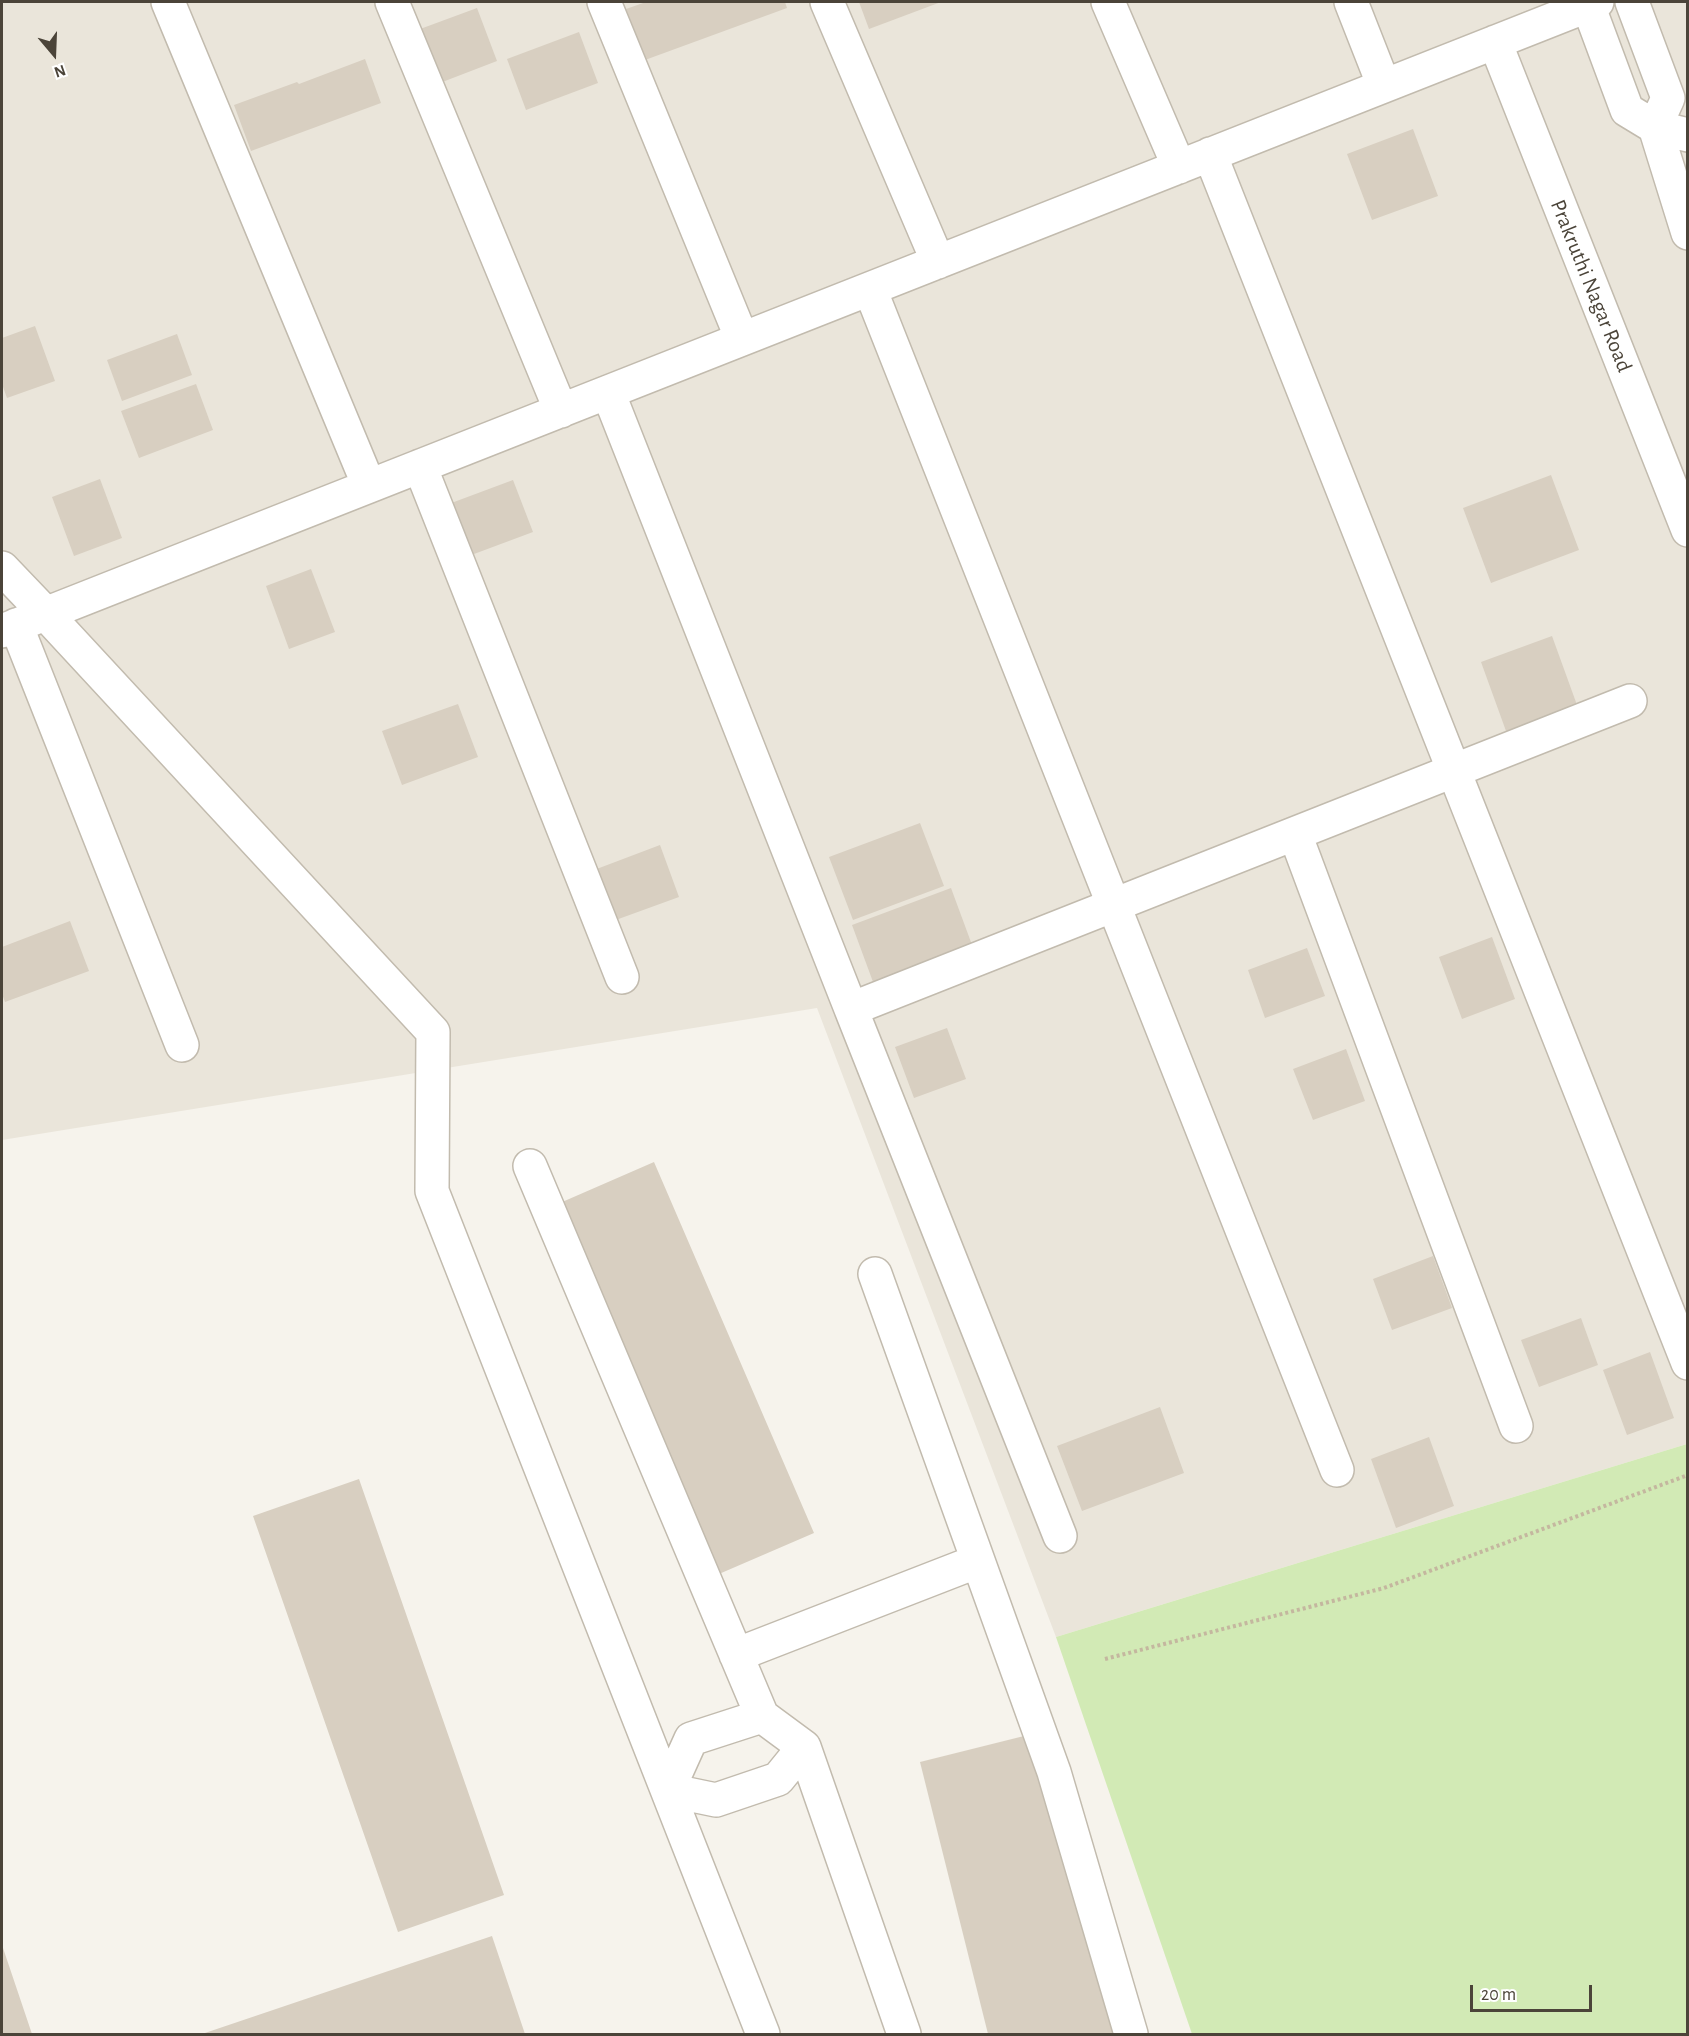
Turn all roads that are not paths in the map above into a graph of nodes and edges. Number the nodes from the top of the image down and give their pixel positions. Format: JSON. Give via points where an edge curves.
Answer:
{"nodes":[{"id":1,"x":168,"y":2,"type":"edge"},
{"id":2,"x":392,"y":2,"type":"edge"},
{"id":3,"x":604,"y":2,"type":"edge"},
{"id":4,"x":827,"y":2,"type":"edge"},
{"id":5,"x":1108,"y":2,"type":"edge"},
{"id":6,"x":1351,"y":2,"type":"edge"},
{"id":7,"x":1632,"y":2,"type":"edge"},
{"id":8,"x":1593,"y":3,"type":"edge"},
{"id":9,"x":1495,"y":42,"type":"junction"},
{"id":10,"x":1384,"y":86,"type":"junction"},
{"id":11,"x":1655,"y":127,"type":"junction"},
{"id":12,"x":1688,"y":135,"type":"edge"},
{"id":13,"x":1210,"y":154,"type":"junction"},
{"id":14,"x":1179,"y":167,"type":"junction"},
{"id":15,"x":1688,"y":233,"type":"edge"},
{"id":16,"x":938,"y":262,"type":"junction"},
{"id":17,"x":870,"y":289,"type":"junction"},
{"id":18,"x":742,"y":339,"type":"junction"},
{"id":19,"x":608,"y":392,"type":"junction"},
{"id":20,"x":561,"y":411,"type":"junction"},
{"id":21,"x":420,"y":466,"type":"junction"},
{"id":22,"x":369,"y":486,"type":"junction"},
{"id":23,"x":1688,"y":530,"type":"edge"},
{"id":24,"x":2,"y":568,"type":"edge"},
{"id":25,"x":46,"y":614,"type":"junction"},
{"id":26,"x":9,"y":628,"type":"edge"},
{"id":27,"x":1630,"y":701,"type":"dead end"},
{"id":28,"x":1454,"y":771,"type":"junction"},
{"id":29,"x":1295,"y":834,"type":"junction"},
{"id":30,"x":1113,"y":905,"type":"junction"},
{"id":31,"x":622,"y":977,"type":"dead end"},
{"id":32,"x":851,"y":1009,"type":"junction"},
{"id":33,"x":182,"y":1045,"type":"dead end"},
{"id":34,"x":530,"y":1166,"type":"dead end"},
{"id":35,"x":875,"y":1274,"type":"dead end"},
{"id":36,"x":1688,"y":1363,"type":"edge"},
{"id":37,"x":1516,"y":1426,"type":"dead end"},
{"id":38,"x":1337,"y":1470,"type":"dead end"},
{"id":39,"x":1059,"y":1536,"type":"dead end"},
{"id":40,"x":978,"y":1561,"type":"junction"},
{"id":41,"x":736,"y":1655,"type":"junction"},
{"id":42,"x":762,"y":1716,"type":"junction"},
{"id":43,"x":804,"y":1747,"type":"junction"},
{"id":44,"x":668,"y":1790,"type":"junction"},
{"id":45,"x":763,"y":2034,"type":"edge"},
{"id":46,"x":904,"y":2034,"type":"edge"},
{"id":47,"x":1131,"y":2034,"type":"edge"}],
"edges":[{"from":1,"to":22,"type":"street"},
{"from":2,"to":20,"type":"street"},
{"from":3,"to":18,"type":"street"},
{"from":4,"to":16,"type":"street"},
{"from":5,"to":14,"type":"street"},
{"from":6,"to":10,"type":"street"},
{"from":7,"to":11,"type":"street","via":[[1668,98]]},
{"from":8,"to":9,"type":"street"},
{"from":8,"to":11,"type":"street","via":[[1627,110]]},
{"from":9,"to":10,"type":"street"},
{"from":9,"to":23,"type":"street","name":"Prakruthi Nagar Road"},
{"from":10,"to":13,"type":"street"},
{"from":11,"to":12,"type":"street"},
{"from":11,"to":15,"type":"street"},
{"from":13,"to":14,"type":"street"},
{"from":13,"to":28,"type":"street"},
{"from":14,"to":16,"type":"street"},
{"from":16,"to":17,"type":"street"},
{"from":17,"to":18,"type":"street"},
{"from":17,"to":30,"type":"street"},
{"from":18,"to":19,"type":"street"},
{"from":19,"to":20,"type":"street"},
{"from":19,"to":32,"type":"street"},
{"from":20,"to":21,"type":"street"},
{"from":21,"to":22,"type":"street"},
{"from":21,"to":31,"type":"street"},
{"from":22,"to":25,"type":"street"},
{"from":24,"to":25,"type":"street"},
{"from":25,"to":26,"type":"street"},
{"from":25,"to":44,"type":"street","via":[[433,1032],[432,1191]]},
{"from":26,"to":33,"type":"street"},
{"from":27,"to":28,"type":"street"},
{"from":28,"to":29,"type":"street"},
{"from":28,"to":36,"type":"street"},
{"from":29,"to":30,"type":"street"},
{"from":29,"to":37,"type":"street"},
{"from":30,"to":32,"type":"street"},
{"from":30,"to":38,"type":"street"},
{"from":32,"to":39,"type":"street"},
{"from":34,"to":41,"type":"street"},
{"from":35,"to":40,"type":"street"},
{"from":40,"to":41,"type":"street"},
{"from":40,"to":47,"type":"street","via":[[1054,1772]]},
{"from":41,"to":42,"type":"street"},
{"from":42,"to":43,"type":"street"},
{"from":42,"to":44,"type":"street","via":[[691,1739]]},
{"from":43,"to":44,"type":"street","via":[[778,1779],[716,1800]]},
{"from":43,"to":46,"type":"street"},
{"from":44,"to":45,"type":"street"}]}
